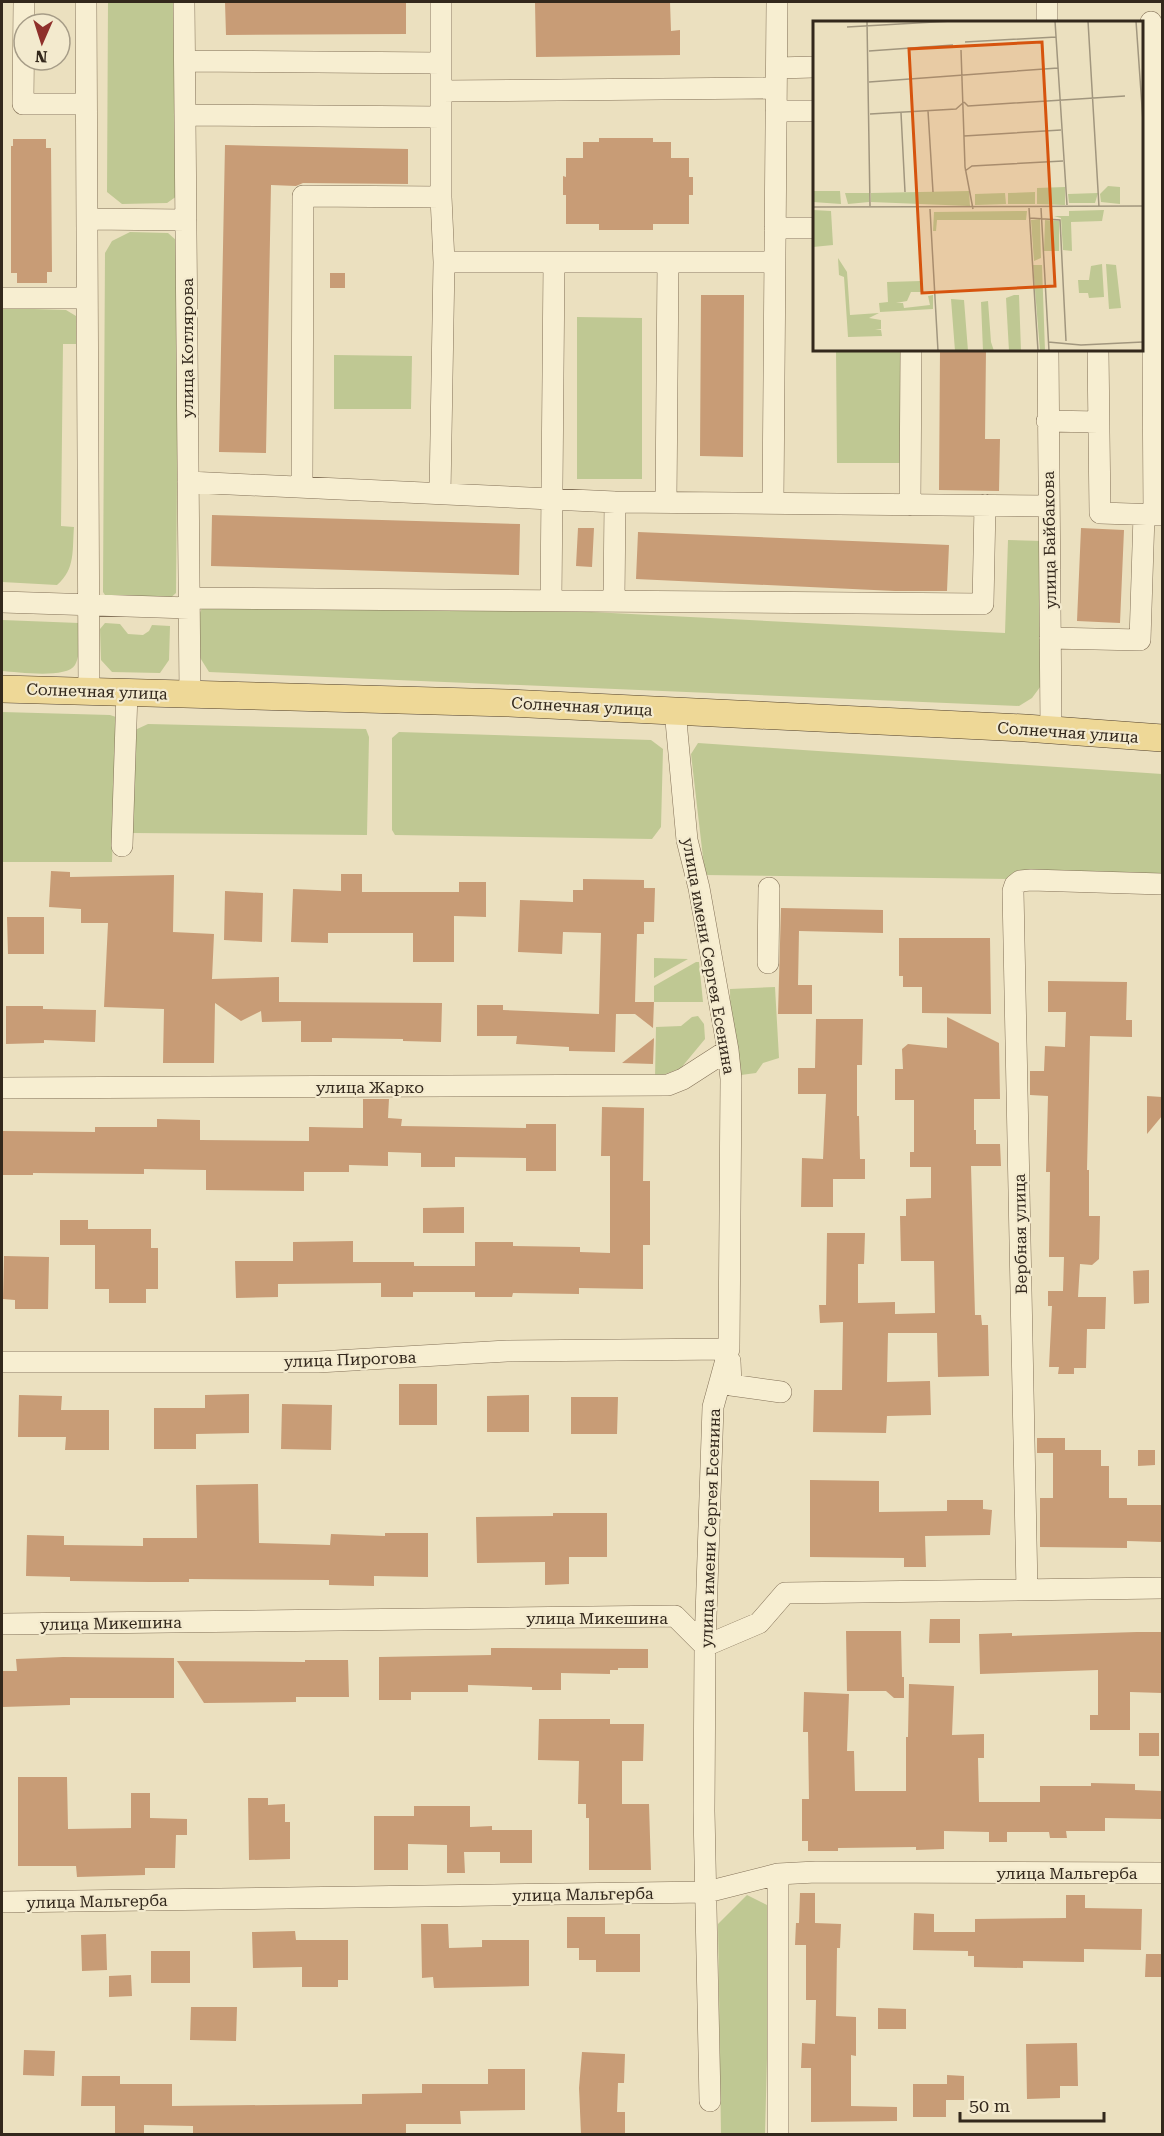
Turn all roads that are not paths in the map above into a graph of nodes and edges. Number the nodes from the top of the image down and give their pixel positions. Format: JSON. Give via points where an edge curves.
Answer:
{"nodes":[{"id":1,"x":24,"y":2,"type":"edge"},
{"id":2,"x":86,"y":2,"type":"edge"},
{"id":3,"x":184,"y":2,"type":"edge"},
{"id":4,"x":441,"y":2,"type":"edge"},
{"id":5,"x":777,"y":2,"type":"edge"},
{"id":6,"x":1047,"y":2,"type":"edge"},
{"id":7,"x":1047,"y":21,"type":"edge"},
{"id":8,"x":1151,"y":21,"type":"dead end"},
{"id":9,"x":185,"y":61,"type":"junction"},
{"id":10,"x":441,"y":63,"type":"junction"},
{"id":11,"x":813,"y":67,"type":"edge"},
{"id":12,"x":777,"y":78,"type":"junction"},
{"id":13,"x":441,"y":91,"type":"junction"},
{"id":14,"x":86,"y":104,"type":"junction"},
{"id":15,"x":776,"y":111,"type":"junction"},
{"id":16,"x":813,"y":111,"type":"edge"},
{"id":17,"x":185,"y":115,"type":"junction"},
{"id":18,"x":441,"y":117,"type":"junction"},
{"id":19,"x":1152,"y":128,"type":"edge"},
{"id":20,"x":441,"y":197,"type":"junction"},
{"id":21,"x":87,"y":219,"type":"junction"},
{"id":22,"x":186,"y":220,"type":"junction"},
{"id":23,"x":775,"y":228,"type":"junction"},
{"id":24,"x":813,"y":228,"type":"edge"},
{"id":25,"x":444,"y":262,"type":"junction"},
{"id":26,"x":554,"y":262,"type":"junction"},
{"id":27,"x":668,"y":262,"type":"junction"},
{"id":28,"x":775,"y":262,"type":"junction"},
{"id":29,"x":2,"y":298,"type":"edge"},
{"id":30,"x":87,"y":298,"type":"junction"},
{"id":31,"x":911,"y":351,"type":"edge"},
{"id":32,"x":1048,"y":351,"type":"edge"},
{"id":33,"x":1098,"y":351,"type":"edge"},
{"id":34,"x":1047,"y":421,"type":"junction"},
{"id":35,"x":1098,"y":422,"type":"junction"},
{"id":36,"x":188,"y":482,"type":"junction"},
{"id":37,"x":302,"y":487,"type":"junction"},
{"id":38,"x":440,"y":493,"type":"junction"},
{"id":39,"x":553,"y":498,"type":"junction"},
{"id":40,"x":615,"y":502,"type":"junction"},
{"id":41,"x":666,"y":502,"type":"junction"},
{"id":42,"x":772,"y":504,"type":"junction"},
{"id":43,"x":910,"y":505,"type":"junction"},
{"id":44,"x":985,"y":505,"type":"junction"},
{"id":45,"x":1049,"y":506,"type":"junction"},
{"id":46,"x":1153,"y":515,"type":"edge"},
{"id":47,"x":551,"y":601,"type":"junction"},
{"id":48,"x":614,"y":601,"type":"junction"},
{"id":49,"x":2,"y":602,"type":"edge"},
{"id":50,"x":189,"y":603,"type":"junction"},
{"id":51,"x":89,"y":605,"type":"junction"},
{"id":52,"x":1050,"y":638,"type":"junction"},
{"id":53,"x":2,"y":688,"type":"edge"},
{"id":54,"x":89,"y":691,"type":"junction"},
{"id":55,"x":127,"y":692,"type":"junction"},
{"id":56,"x":190,"y":694,"type":"junction"},
{"id":57,"x":675,"y":710,"type":"junction"},
{"id":58,"x":1051,"y":730,"type":"junction"},
{"id":59,"x":1162,"y":738,"type":"edge"},
{"id":60,"x":122,"y":846,"type":"dead end"},
{"id":61,"x":1162,"y":884,"type":"edge"},
{"id":62,"x":770,"y":888,"type":"dead end"},
{"id":63,"x":768,"y":963,"type":"dead end"},
{"id":64,"x":728,"y":1050,"type":"junction"},
{"id":65,"x":2,"y":1088,"type":"edge"},
{"id":66,"x":729,"y":1349,"type":"junction"},
{"id":67,"x":2,"y":1362,"type":"edge"},
{"id":68,"x":781,"y":1392,"type":"dead end"},
{"id":69,"x":1162,"y":1588,"type":"edge"},
{"id":70,"x":1027,"y":1590,"type":"junction"},
{"id":71,"x":2,"y":1624,"type":"edge"},
{"id":72,"x":705,"y":1646,"type":"junction"},
{"id":73,"x":1162,"y":1873,"type":"edge"},
{"id":74,"x":778,"y":1874,"type":"junction"},
{"id":75,"x":707,"y":1892,"type":"junction"},
{"id":76,"x":2,"y":1902,"type":"edge"},
{"id":77,"x":710,"y":2101,"type":"dead end"},
{"id":78,"x":778,"y":2134,"type":"edge"}],
"edges":[{"from":1,"to":14,"type":"street","via":[[23,104]]},
{"from":2,"to":14,"type":"street"},
{"from":3,"to":9,"type":"street","name":"улица Котлярова"},
{"from":4,"to":10,"type":"street"},
{"from":5,"to":12,"type":"street"},
{"from":6,"to":7,"type":"street"},
{"from":8,"to":19,"type":"street"},
{"from":9,"to":10,"type":"street"},
{"from":9,"to":17,"type":"street","name":"улица Котлярова"},
{"from":10,"to":13,"type":"street"},
{"from":11,"to":12,"type":"street"},
{"from":12,"to":13,"type":"street"},
{"from":12,"to":15,"type":"street"},
{"from":13,"to":18,"type":"street"},
{"from":14,"to":21,"type":"street"},
{"from":15,"to":16,"type":"street"},
{"from":15,"to":23,"type":"street"},
{"from":17,"to":18,"type":"street"},
{"from":17,"to":22,"type":"street","name":"улица Котлярова"},
{"from":18,"to":20,"type":"street"},
{"from":19,"to":46,"type":"street"},
{"from":20,"to":25,"type":"street"},
{"from":20,"to":37,"type":"street","via":[[303,196]]},
{"from":21,"to":22,"type":"street"},
{"from":21,"to":30,"type":"street"},
{"from":22,"to":36,"type":"street","name":"улица Котлярова"},
{"from":23,"to":24,"type":"street"},
{"from":23,"to":28,"type":"street"},
{"from":25,"to":26,"type":"street"},
{"from":25,"to":38,"type":"street"},
{"from":26,"to":27,"type":"street"},
{"from":26,"to":39,"type":"street"},
{"from":27,"to":28,"type":"street"},
{"from":27,"to":41,"type":"street"},
{"from":28,"to":42,"type":"street"},
{"from":29,"to":30,"type":"street"},
{"from":30,"to":51,"type":"street"},
{"from":31,"to":43,"type":"street"},
{"from":32,"to":34,"type":"street","name":"улица Байбакова"},
{"from":33,"to":35,"type":"street"},
{"from":34,"to":35,"type":"street"},
{"from":34,"to":45,"type":"street","name":"улица Байбакова"},
{"from":35,"to":46,"type":"street","via":[[1100,513]]},
{"from":36,"to":37,"type":"street"},
{"from":36,"to":50,"type":"street","name":"улица Котлярова"},
{"from":37,"to":38,"type":"street"},
{"from":38,"to":39,"type":"street"},
{"from":39,"to":40,"type":"street"},
{"from":39,"to":47,"type":"street"},
{"from":40,"to":41,"type":"street"},
{"from":40,"to":48,"type":"street"},
{"from":41,"to":42,"type":"street"},
{"from":42,"to":43,"type":"street"},
{"from":43,"to":44,"type":"street"},
{"from":44,"to":45,"type":"street"},
{"from":44,"to":48,"type":"street","via":[[984,604]]},
{"from":45,"to":52,"type":"street","name":"улица Байбакова"},
{"from":46,"to":52,"type":"street","via":[[1140,640]]},
{"from":47,"to":48,"type":"street"},
{"from":47,"to":50,"type":"street"},
{"from":49,"to":51,"type":"street"},
{"from":50,"to":51,"type":"street"},
{"from":50,"to":56,"type":"street","name":"улица Котлярова"},
{"from":51,"to":54,"type":"street"},
{"from":52,"to":58,"type":"street","name":"улица Байбакова"},
{"from":53,"to":54,"type":"main road","name":"Солнечная улица"},
{"from":54,"to":55,"type":"main road","name":"Солнечная улица"},
{"from":55,"to":56,"type":"main road","name":"Солнечная улица"},
{"from":55,"to":60,"type":"street"},
{"from":56,"to":57,"type":"main road","name":"Солнечная улица"},
{"from":57,"to":58,"type":"main road","name":"Солнечная улица"},
{"from":57,"to":64,"type":"street","name":"улица имени Сергея Есенина","via":[[687,840]]},
{"from":58,"to":59,"type":"main road","name":"Солнечная улица"},
{"from":61,"to":70,"type":"street","name":"Вербная улица","via":[[1031,880],[1020,881],[1013,891]]},
{"from":62,"to":63,"type":"street"},
{"from":64,"to":65,"type":"street","name":"улица Жарко","via":[[668,1084]]},
{"from":64,"to":66,"type":"street","name":"улица имени Сергея Есенина","via":[[732,1107]]},
{"from":66,"to":67,"type":"street","name":"улица Пирогова","via":[[507,1351],[318,1362]]},
{"from":66,"to":68,"type":"street","via":[[731,1385]]},
{"from":66,"to":72,"type":"street","name":"улица имени Сергея Есенина","via":[[713,1407]]},
{"from":69,"to":70,"type":"street"},
{"from":70,"to":72,"type":"street","via":[[784,1593],[759,1623]]},
{"from":71,"to":72,"type":"street","name":"улица Микешина","via":[[675,1616]]},
{"from":72,"to":75,"type":"street","name":"улица имени Сергея Есенина"},
{"from":73,"to":74,"type":"street","name":"улица Мальгерба"},
{"from":74,"to":75,"type":"street","name":"улица Мальгерба"},
{"from":74,"to":78,"type":"street"},
{"from":75,"to":76,"type":"street","name":"улица Мальгерба"},
{"from":75,"to":77,"type":"street","name":"улица имени Сергея Есенина"}]}
